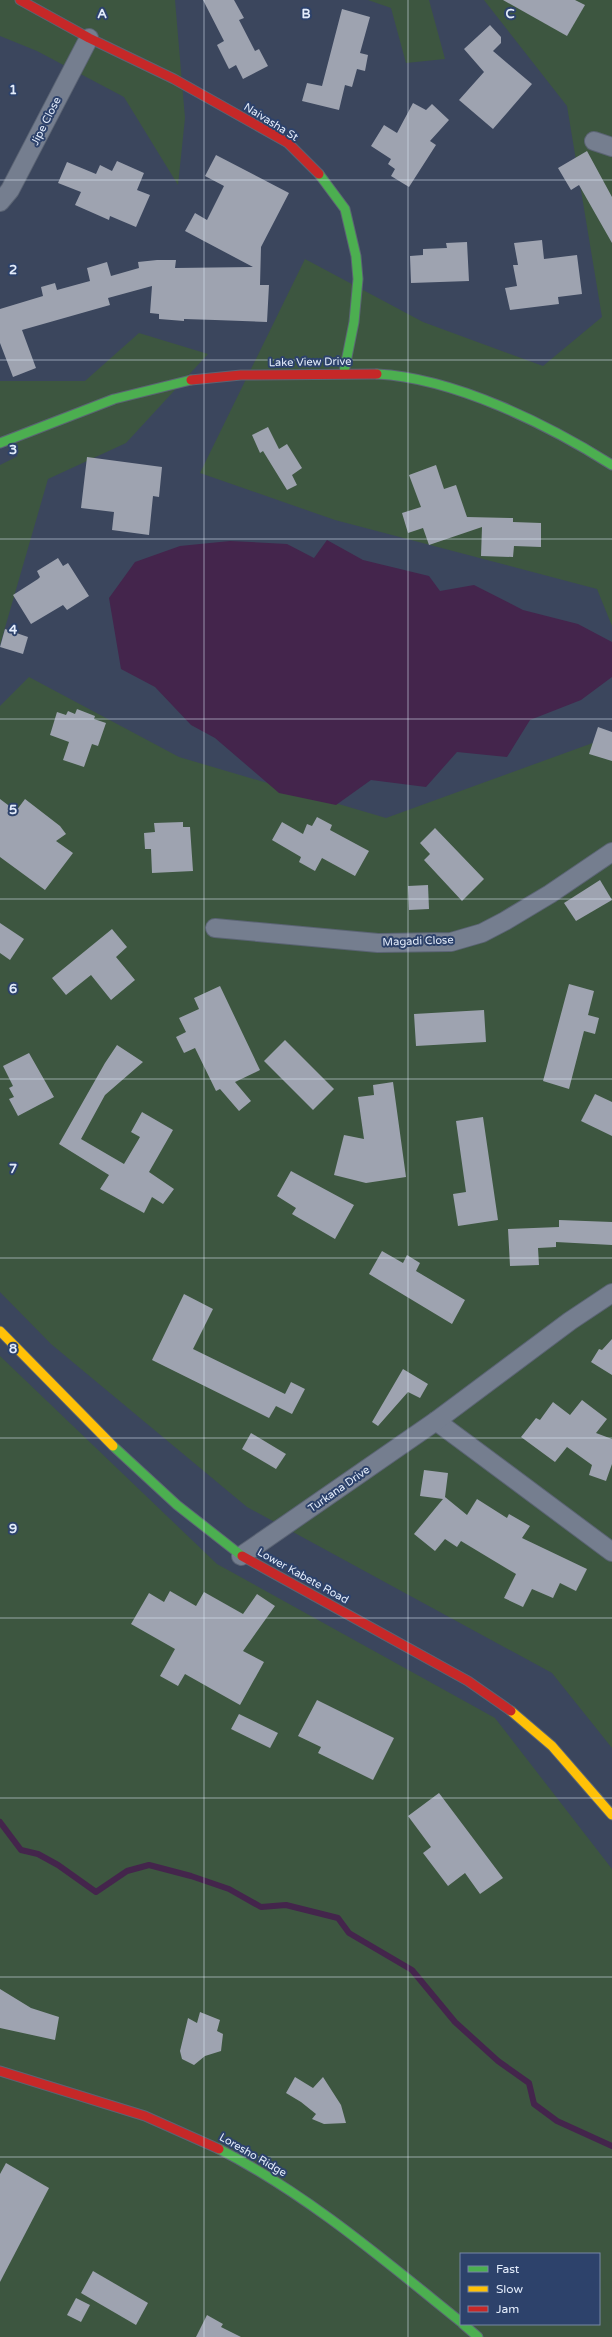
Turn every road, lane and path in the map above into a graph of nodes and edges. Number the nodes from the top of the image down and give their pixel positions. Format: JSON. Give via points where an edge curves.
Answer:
{"nodes":[{"id":1,"x":20,"y":0,"type":"edge"},
{"id":2,"x":89,"y":38,"type":"junction"},
{"id":3,"x":594,"y":141,"type":"dead end"},
{"id":4,"x":612,"y":147,"type":"edge"},
{"id":5,"x":0,"y":202,"type":"edge"},
{"id":6,"x":344,"y":372,"type":"junction"},
{"id":7,"x":0,"y":443,"type":"edge"},
{"id":8,"x":612,"y":464,"type":"edge"},
{"id":9,"x":612,"y":852,"type":"edge"},
{"id":10,"x":215,"y":928,"type":"dead end"},
{"id":11,"x":612,"y":1293,"type":"edge"},
{"id":12,"x":0,"y":1331,"type":"edge"},
{"id":13,"x":436,"y":1421,"type":"junction"},
{"id":14,"x":612,"y":1552,"type":"edge"},
{"id":15,"x":241,"y":1556,"type":"junction"},
{"id":16,"x":612,"y":1815,"type":"edge"},
{"id":17,"x":0,"y":2071,"type":"edge"},
{"id":18,"x":460,"y":2321,"type":"edge"},
{"id":19,"x":464,"y":2325,"type":"edge"},
{"id":20,"x":478,"y":2337,"type":"edge"}],
"edges":[{"from":1,"to":2,"type":"street","name":"Naivasha St"},
{"from":2,"to":5,"type":"street","name":"Jipe Close","via":[[10,190]]},
{"from":2,"to":6,"type":"street","name":"Naivasha St","via":[[174,79],[288,143],[334,192],[344,209],[352,232],[357,271],[354,322]]},
{"from":3,"to":4,"type":"street"},
{"from":6,"to":7,"type":"street","name":"Lake View Drive","via":[[240,374],[187,380],[98,404]]},
{"from":6,"to":8,"type":"street","name":"Lake View Drive","via":[[412,378],[447,388],[502,407],[576,442]]},
{"from":9,"to":10,"type":"street","name":"Magadi Close","via":[[505,921],[482,933],[451,942],[378,943]]},
{"from":11,"to":13,"type":"street","name":"Turkana Drive","via":[[570,1321]]},
{"from":12,"to":15,"type":"street","name":"Lower Kabete Road","via":[[169,1498]]},
{"from":13,"to":14,"type":"street"},
{"from":13,"to":15,"type":"street","name":"Turkana Drive"},
{"from":15,"to":16,"type":"street","name":"Lower Kabete Road","via":[[468,1681],[505,1706],[552,1746]]},
{"from":17,"to":18,"type":"street","name":"Loresho Ridge","via":[[159,2121],[235,2158],[300,2197],[369,2246]]},
{"from":19,"to":20,"type":"street","name":"Loresho Ridge"}]}
